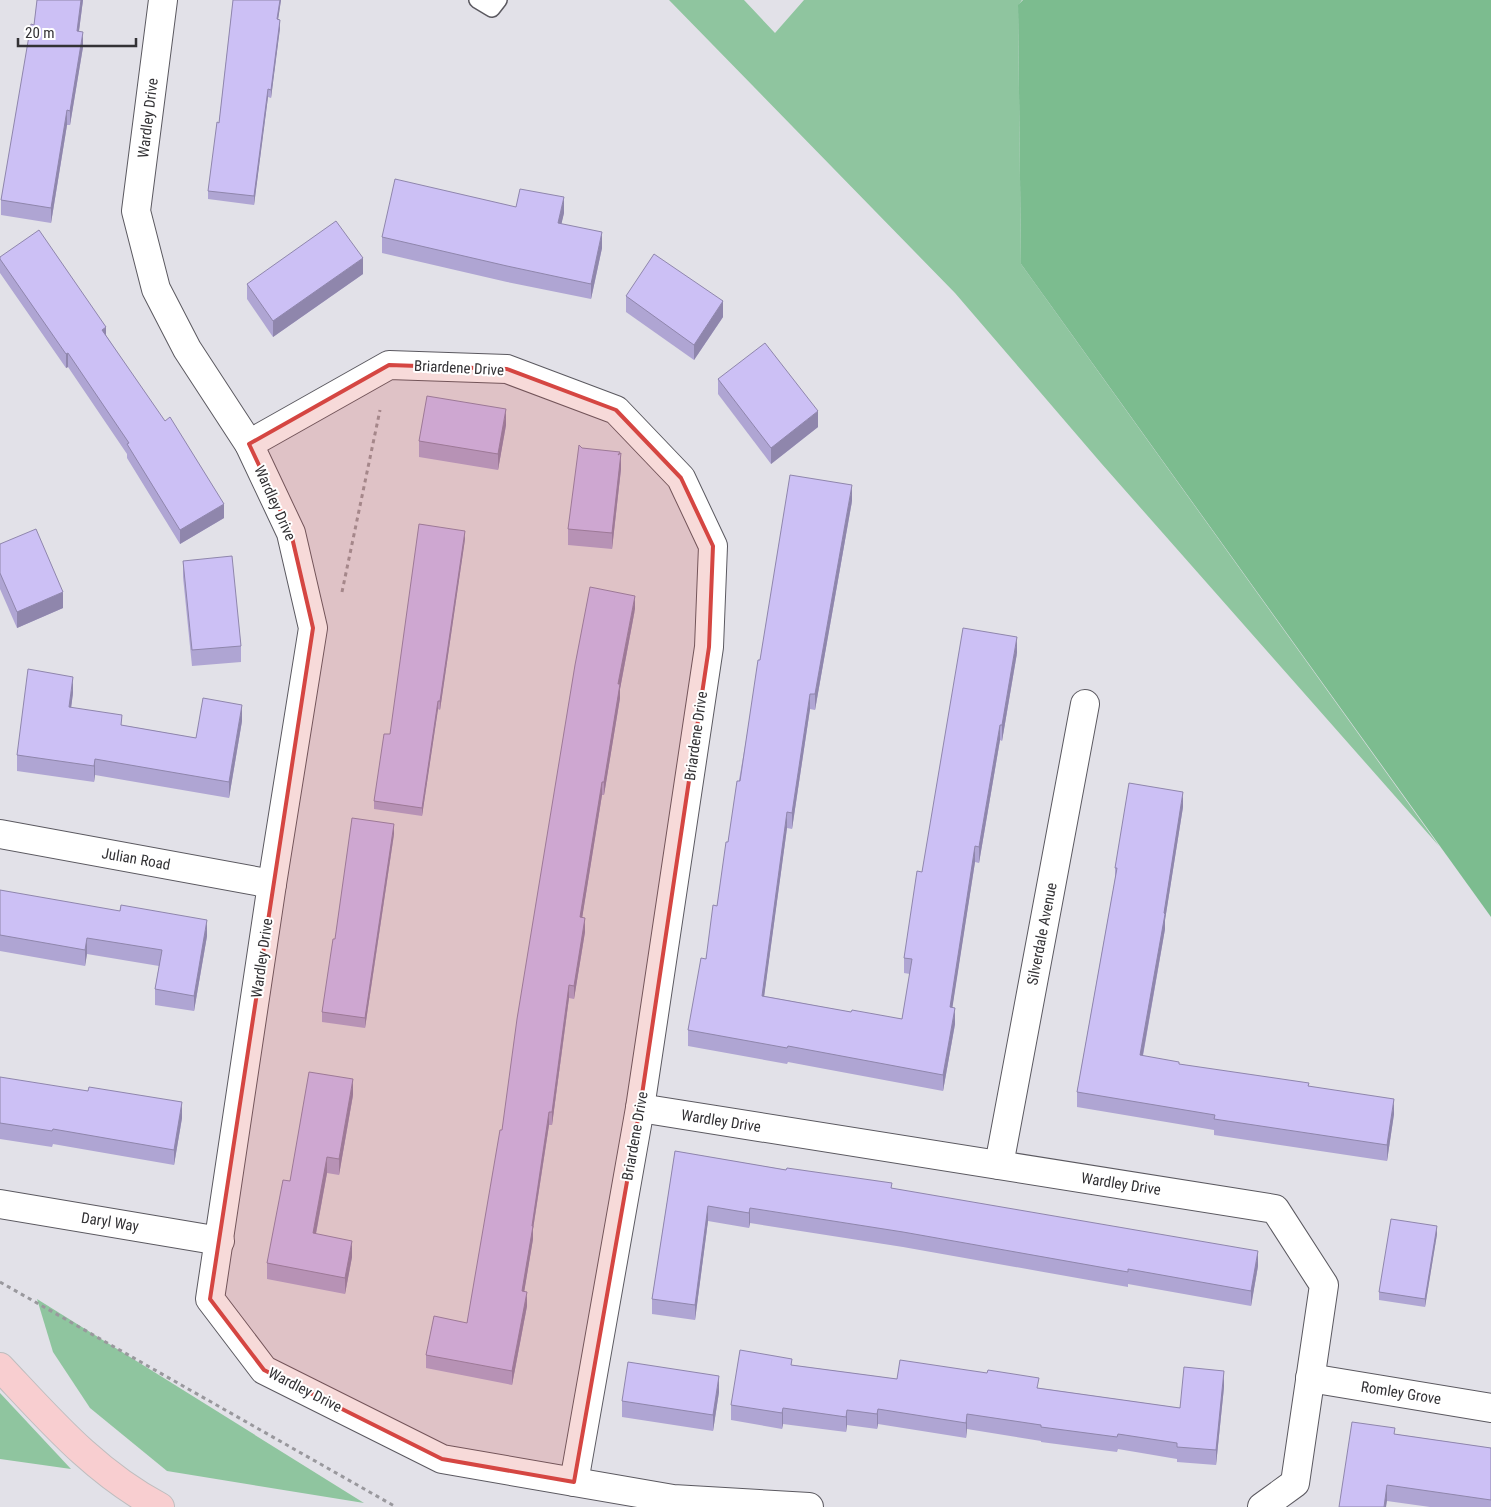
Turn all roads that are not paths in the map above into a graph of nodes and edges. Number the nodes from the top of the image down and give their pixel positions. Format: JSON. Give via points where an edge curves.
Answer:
{"nodes":[{"id":1,"x":163,"y":0,"type":"edge"},
{"id":2,"x":477,"y":0,"type":"edge"},
{"id":3,"x":499,"y":0,"type":"edge"},
{"id":4,"x":249,"y":444,"type":"junction"},
{"id":5,"x":1085,"y":704,"type":"dead end"},
{"id":6,"x":0,"y":834,"type":"edge"},
{"id":7,"x":272,"y":884,"type":"junction"},
{"id":8,"x":640,"y":1108,"type":"junction"},
{"id":9,"x":1000,"y":1165,"type":"junction"},
{"id":10,"x":0,"y":1204,"type":"edge"},
{"id":11,"x":220,"y":1241,"type":"junction"},
{"id":12,"x":0,"y":1367,"type":"edge"},
{"id":13,"x":1310,"y":1378,"type":"junction"},
{"id":14,"x":1491,"y":1408,"type":"edge"},
{"id":15,"x":574,"y":1482,"type":"junction"},
{"id":16,"x":160,"y":1507,"type":"edge"},
{"id":17,"x":809,"y":1507,"type":"edge"},
{"id":18,"x":1262,"y":1507,"type":"edge"}],
"edges":[{"from":1,"to":4,"type":"street","name":"Wardley Drive","via":[[136,211],[156,289],[187,349]]},
{"from":2,"to":3,"type":"lane","via":[[492,9]]},
{"from":4,"to":7,"type":"street","name":"Wardley Drive","via":[[292,533],[312,628]]},
{"from":4,"to":8,"type":"street","name":"Briardene Drive","via":[[390,365],[507,369],[616,410],[680,478],[713,546],[709,647]]},
{"from":5,"to":9,"type":"street","name":"Silverdale Avenue"},
{"from":6,"to":7,"type":"street","name":"Julian Road"},
{"from":7,"to":11,"type":"street","name":"Wardley Drive"},
{"from":8,"to":9,"type":"street","name":"Wardley Drive"},
{"from":8,"to":15,"type":"street","name":"Briardene Drive"},
{"from":9,"to":13,"type":"street","name":"Wardley Drive","via":[[1275,1209],[1324,1285]]},
{"from":10,"to":11,"type":"street","name":"Daryl Way"},
{"from":11,"to":15,"type":"street","name":"Wardley Drive","via":[[210,1299],[264,1370],[442,1459]]},
{"from":12,"to":16,"type":"main road","via":[[72,1443],[112,1478]]},
{"from":13,"to":14,"type":"street","name":"Romley Grove"},
{"from":13,"to":18,"type":"street","name":"Wardley Drive","via":[[1295,1483]]},
{"from":15,"to":17,"type":"street","name":"Wardley Drive","via":[[673,1499]]}]}
